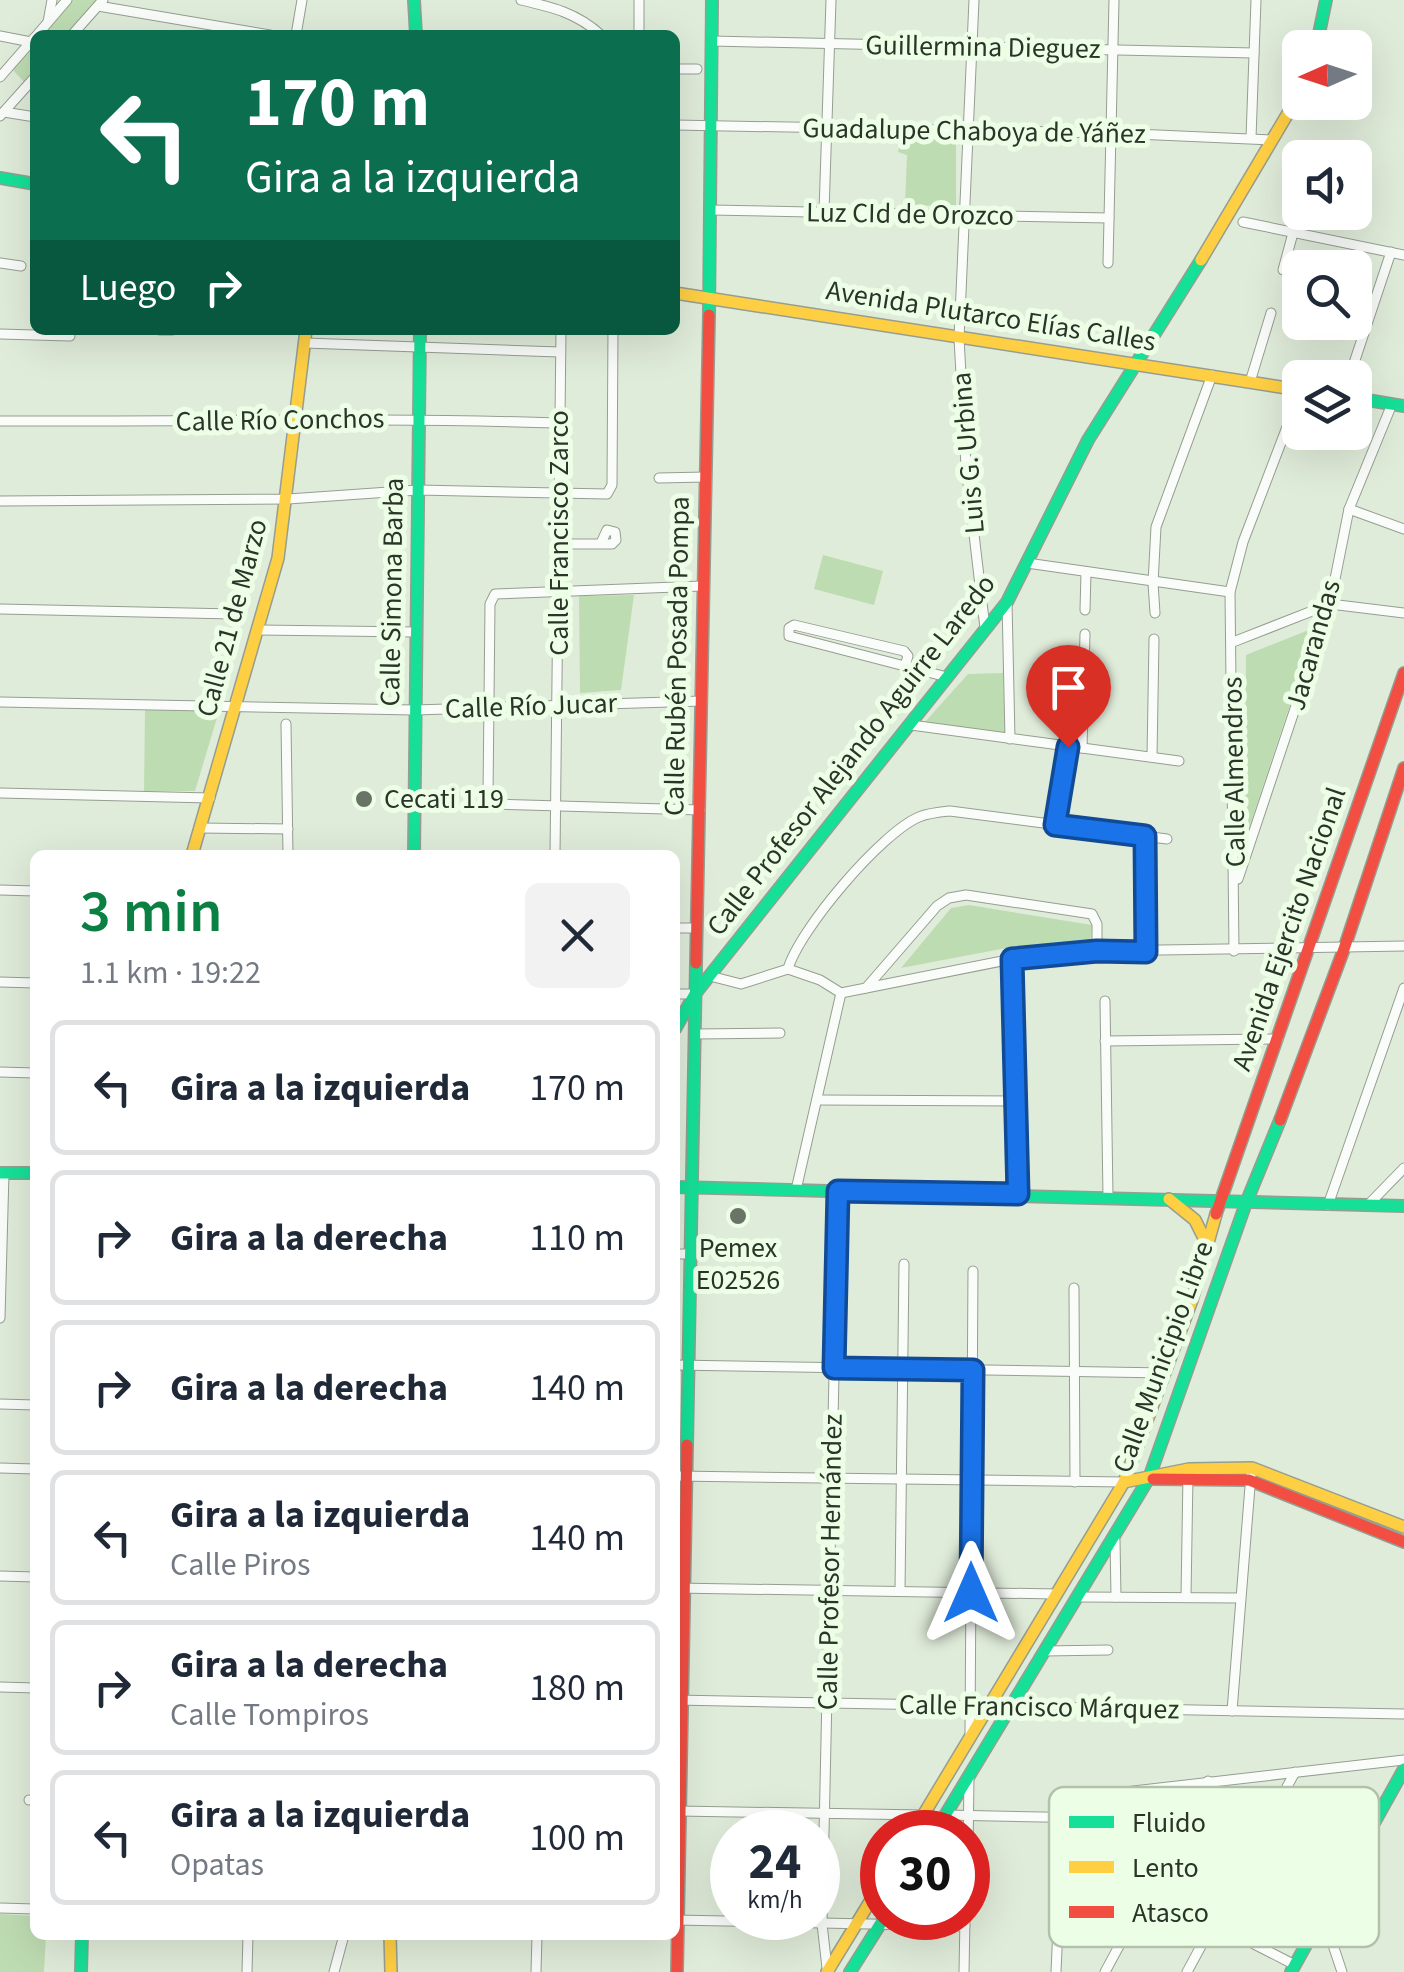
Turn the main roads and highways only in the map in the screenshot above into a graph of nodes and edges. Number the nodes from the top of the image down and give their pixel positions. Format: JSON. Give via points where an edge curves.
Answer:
{"nodes":[{"id":1,"x":414,"y":0,"type":"edge"},
{"id":2,"x":712,"y":0,"type":"edge"},
{"id":3,"x":1326,"y":0,"type":"edge"},
{"id":4,"x":416,"y":30,"type":"edge"},
{"id":5,"x":1320,"y":30,"type":"edge"},
{"id":6,"x":1284,"y":120,"type":"edge"},
{"id":7,"x":0,"y":178,"type":"edge"},
{"id":8,"x":30,"y":183,"type":"edge"},
{"id":9,"x":680,"y":294,"type":"edge"},
{"id":10,"x":710,"y":298,"type":"junction"},
{"id":11,"x":420,"y":335,"type":"edge"},
{"id":12,"x":306,"y":336,"type":"edge"},
{"id":13,"x":1137,"y":364,"type":"junction"},
{"id":14,"x":1282,"y":388,"type":"edge"},
{"id":15,"x":1372,"y":401,"type":"edge"},
{"id":16,"x":1398,"y":405,"type":"edge"},
{"id":17,"x":1404,"y":673,"type":"edge"},
{"id":18,"x":1400,"y":696,"type":"edge"},
{"id":19,"x":1404,"y":768,"type":"edge"},
{"id":20,"x":193,"y":850,"type":"edge"},
{"id":21,"x":414,"y":850,"type":"edge"},
{"id":22,"x":695,"y":994,"type":"junction"},
{"id":23,"x":680,"y":1020,"type":"edge"},
{"id":24,"x":2,"y":1173,"type":"edge"},
{"id":25,"x":30,"y":1173,"type":"edge"},
{"id":26,"x":680,"y":1187,"type":"edge"},
{"id":27,"x":692,"y":1188,"type":"junction"},
{"id":28,"x":1168,"y":1198,"type":"junction"},
{"id":29,"x":1220,"y":1201,"type":"junction"},
{"id":30,"x":1246,"y":1203,"type":"junction"},
{"id":31,"x":1404,"y":1206,"type":"edge"},
{"id":32,"x":1209,"y":1247,"type":"junction"},
{"id":33,"x":1192,"y":1300,"type":"junction"},
{"id":34,"x":1208,"y":1310,"type":"junction"},
{"id":35,"x":1251,"y":1474,"type":"junction"},
{"id":36,"x":681,"y":1476,"type":"edge"},
{"id":37,"x":1149,"y":1478,"type":"junction"},
{"id":38,"x":1124,"y":1482,"type":"junction"},
{"id":39,"x":1404,"y":1527,"type":"edge"},
{"id":40,"x":680,"y":1532,"type":"edge"},
{"id":41,"x":1404,"y":1542,"type":"edge"},
{"id":42,"x":1404,"y":1769,"type":"edge"},
{"id":43,"x":926,"y":1810,"type":"edge"},
{"id":44,"x":948,"y":1810,"type":"edge"},
{"id":45,"x":1379,"y":1814,"type":"edge"},
{"id":46,"x":860,"y":1918,"type":"edge"},
{"id":47,"x":82,"y":1940,"type":"edge"},
{"id":48,"x":390,"y":1940,"type":"edge"},
{"id":49,"x":677,"y":1940,"type":"edge"},
{"id":50,"x":870,"y":1940,"type":"edge"},
{"id":51,"x":827,"y":1971,"type":"edge"},
{"id":52,"x":80,"y":1972,"type":"edge"},
{"id":53,"x":390,"y":1972,"type":"edge"},
{"id":54,"x":678,"y":1972,"type":"edge"},
{"id":55,"x":850,"y":1972,"type":"edge"}],
"edges":[{"from":1,"to":4,"type":"main road"},
{"from":2,"to":10,"type":"main road","name":"Calle Rubén Posada Pompa"},
{"from":3,"to":5,"type":"main road"},
{"from":6,"to":13,"type":"main road","name":"Calle Profesor Alejando Aguirre Laredo"},
{"from":7,"to":8,"type":"main road"},
{"from":9,"to":10,"type":"main road","name":"Avenida Plutarco Elías Calles"},
{"from":10,"to":13,"type":"main road","name":"Avenida Plutarco Elías Calles"},
{"from":10,"to":22,"type":"main road","name":"Calle Rubén Posada Pompa"},
{"from":11,"to":21,"type":"main road","name":"Calle Simona Barba"},
{"from":12,"to":20,"type":"main road","name":"Calle 21 de Marzo","via":[[278,558]]},
{"from":13,"to":14,"type":"main road","name":"Avenida Plutarco Elías Calles"},
{"from":13,"to":22,"type":"main road","name":"Calle Profesor Alejando Aguirre Laredo","via":[[1088,440],[1007,602]]},
{"from":15,"to":16,"type":"main road"},
{"from":17,"to":18,"type":"main road","name":"Avenida Ejercito Nacional"},
{"from":18,"to":29,"type":"main road","name":"Avenida Ejercito Nacional"},
{"from":19,"to":30,"type":"main road","name":"Avenida Ejercito Nacional","via":[[1344,948]]},
{"from":22,"to":23,"type":"main road","name":"Calle Profesor Alejando Aguirre Laredo"},
{"from":22,"to":27,"type":"main road","name":"Calle Rubén Posada Pompa"},
{"from":24,"to":25,"type":"main road"},
{"from":26,"to":27,"type":"main road"},
{"from":27,"to":28,"type":"main road"},
{"from":27,"to":36,"type":"main road","name":"Calle Rubén Posada Pompa"},
{"from":28,"to":29,"type":"main road"},
{"from":28,"to":32,"type":"main road","via":[[1195,1220]]},
{"from":29,"to":30,"type":"main road"},
{"from":29,"to":32,"type":"main road","name":"Avenida Ejercito Nacional"},
{"from":30,"to":31,"type":"main road"},
{"from":30,"to":34,"type":"main road","name":"Calle Municipio Libre"},
{"from":32,"to":33,"type":"main road","name":"Avenida Ejercito Nacional"},
{"from":33,"to":34,"type":"main road"},
{"from":33,"to":38,"type":"main road","name":"Avenida Ejercito Nacional"},
{"from":34,"to":37,"type":"main road","name":"Calle Municipio Libre"},
{"from":35,"to":37,"type":"main road"},
{"from":35,"to":39,"type":"main road"},
{"from":35,"to":41,"type":"main road"},
{"from":36,"to":40,"type":"main road","name":"Calle Rubén Posada Pompa"},
{"from":37,"to":38,"type":"main road"},
{"from":37,"to":44,"type":"main road","name":"Calle Municipio Libre"},
{"from":38,"to":43,"type":"main road","name":"Avenida Ejercito Nacional"},
{"from":42,"to":45,"type":"main road"},
{"from":46,"to":51,"type":"main road"},
{"from":47,"to":52,"type":"main road"},
{"from":48,"to":53,"type":"main road"},
{"from":49,"to":54,"type":"main road","name":"Calle Rubén Posada Pompa"},
{"from":50,"to":55,"type":"main road"}]}
